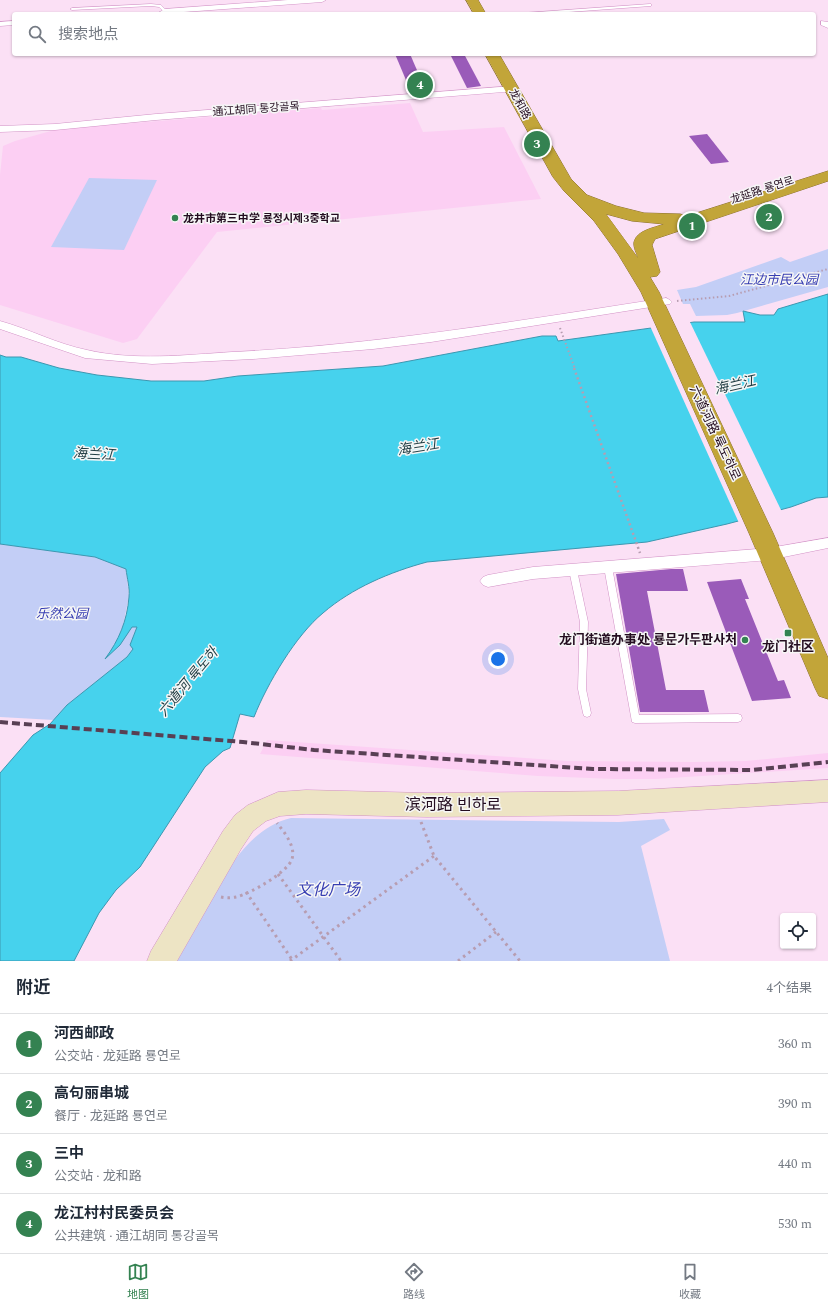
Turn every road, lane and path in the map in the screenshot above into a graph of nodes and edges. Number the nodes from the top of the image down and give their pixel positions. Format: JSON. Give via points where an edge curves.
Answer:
{"nodes":[{"id":1,"x":322,"y":0,"type":"edge"},
{"id":2,"x":462,"y":0,"type":"edge"},
{"id":3,"x":472,"y":0,"type":"edge"},
{"id":4,"x":74,"y":2,"type":"dead end"},
{"id":5,"x":650,"y":5,"type":"dead end"},
{"id":6,"x":72,"y":9,"type":"junction"},
{"id":7,"x":71,"y":12,"type":"edge"},
{"id":8,"x":163,"y":12,"type":"edge"},
{"id":9,"x":469,"y":12,"type":"edge"},
{"id":10,"x":479,"y":12,"type":"edge"},
{"id":11,"x":552,"y":12,"type":"edge"},
{"id":12,"x":0,"y":24,"type":"edge"},
{"id":13,"x":12,"y":24,"type":"edge"},
{"id":14,"x":493,"y":56,"type":"edge"},
{"id":15,"x":504,"y":56,"type":"edge"},
{"id":16,"x":512,"y":89,"type":"junction"},
{"id":17,"x":0,"y":129,"type":"edge"},
{"id":18,"x":828,"y":169,"type":"edge"},
{"id":19,"x":828,"y":176,"type":"edge"},
{"id":20,"x":580,"y":191,"type":"junction"},
{"id":21,"x":599,"y":206,"type":"junction"},
{"id":22,"x":698,"y":214,"type":"junction"},
{"id":23,"x":667,"y":220,"type":"junction"},
{"id":24,"x":629,"y":250,"type":"junction"},
{"id":25,"x":828,"y":269,"type":"edge"},
{"id":26,"x":651,"y":272,"type":"junction"},
{"id":27,"x":663,"y":307,"type":"junction"},
{"id":28,"x":0,"y":325,"type":"edge"},
{"id":29,"x":565,"y":339,"type":"dead end"},
{"id":30,"x":772,"y":543,"type":"junction"},
{"id":31,"x":828,"y":543,"type":"edge"},
{"id":32,"x":637,"y":544,"type":"dead end"},
{"id":33,"x":608,"y":567,"type":"junction"},
{"id":34,"x":573,"y":570,"type":"junction"},
{"id":35,"x":488,"y":581,"type":"dead end"},
{"id":36,"x":828,"y":653,"type":"edge"},
{"id":37,"x":828,"y":688,"type":"edge"},
{"id":38,"x":587,"y":713,"type":"dead end"},
{"id":39,"x":738,"y":718,"type":"dead end"},
{"id":40,"x":828,"y":791,"type":"edge"},
{"id":41,"x":414,"y":805,"type":"junction"},
{"id":42,"x":266,"y":808,"type":"junction"},
{"id":43,"x":434,"y":856,"type":"junction"},
{"id":44,"x":278,"y":874,"type":"junction"},
{"id":45,"x":203,"y":889,"type":"junction"},
{"id":46,"x":246,"y":892,"type":"junction"},
{"id":47,"x":496,"y":932,"type":"junction"},
{"id":48,"x":323,"y":937,"type":"junction"},
{"id":49,"x":292,"y":960,"type":"edge"},
{"id":50,"x":162,"y":961,"type":"edge"},
{"id":51,"x":341,"y":961,"type":"edge"},
{"id":52,"x":458,"y":961,"type":"edge"},
{"id":53,"x":520,"y":961,"type":"edge"}],
"edges":[{"from":1,"to":8,"type":"street"},
{"from":2,"to":9,"type":"highway"},
{"from":3,"to":10,"type":"highway"},
{"from":4,"to":6,"type":"lane"},
{"from":5,"to":11,"type":"lane"},
{"from":6,"to":7,"type":"lane"},
{"from":6,"to":8,"type":"lane","via":[[151,5],[160,6]]},
{"from":12,"to":13,"type":"street"},
{"from":14,"to":16,"type":"highway","name":"龙和路"},
{"from":15,"to":20,"type":"highway","name":"龙和路"},
{"from":16,"to":17,"type":"street","name":"通江胡同 통강골목","via":[[54,127]]},
{"from":16,"to":20,"type":"highway","name":"龙和路","via":[[564,182]]},
{"from":18,"to":22,"type":"highway","name":"龙延路 룡연로"},
{"from":19,"to":22,"type":"highway","name":"龙延路 룡연로"},
{"from":20,"to":21,"type":"highway","name":"六道河路 륙도하로"},
{"from":20,"to":22,"type":"highway","name":"龙延路 룡연로","via":[[636,210]]},
{"from":20,"to":24,"type":"highway","name":"六道河路 륙도하로"},
{"from":21,"to":23,"type":"highway","name":"龙延路 룡연로","via":[[627,215]]},
{"from":21,"to":24,"type":"highway","name":"六道河路 륙도하로"},
{"from":22,"to":23,"type":"highway","name":"龙延路 룡연로"},
{"from":22,"to":26,"type":"highway","name":"龙延路 룡연로","via":[[645,239],[643,245]]},
{"from":23,"to":24,"type":"highway","name":"龙延路 룡연로","via":[[639,234]]},
{"from":24,"to":26,"type":"highway","name":"六道河路 륙도하로"},
{"from":24,"to":27,"type":"highway","name":"六道河路 륙도하로"},
{"from":25,"to":27,"type":"path","via":[[725,297]]},
{"from":26,"to":27,"type":"highway","name":"六道河路 륙도하로"},
{"from":27,"to":28,"type":"street","via":[[380,344],[253,355],[152,360],[85,354]]},
{"from":27,"to":30,"type":"highway","name":"六道河路 륙도하로"},
{"from":29,"to":32,"type":"path"},
{"from":30,"to":31,"type":"street"},
{"from":30,"to":33,"type":"street"},
{"from":30,"to":36,"type":"highway","name":"六道河路 륙도하로"},
{"from":30,"to":37,"type":"highway","name":"六道河路 륙도하로"},
{"from":33,"to":34,"type":"street"},
{"from":33,"to":39,"type":"lane","via":[[635,719]]},
{"from":34,"to":35,"type":"street","via":[[533,573]]},
{"from":34,"to":38,"type":"lane","via":[[584,622],[582,689]]},
{"from":40,"to":41,"type":"street","name":"滨河路 빈하로","via":[[618,803]]},
{"from":41,"to":42,"type":"street","name":"滨河路 빈하로","via":[[306,802],[278,804]]},
{"from":41,"to":43,"type":"path"},
{"from":42,"to":44,"type":"path","via":[[287,836],[291,848],[292,858],[289,866]]},
{"from":42,"to":45,"type":"street","name":"滨河路 빈하로","via":[[244,823]]},
{"from":43,"to":47,"type":"path"},
{"from":43,"to":48,"type":"path"},
{"from":44,"to":46,"type":"path"},
{"from":44,"to":48,"type":"path"},
{"from":45,"to":46,"type":"path","via":[[222,898]]},
{"from":45,"to":50,"type":"street","name":"滨河路 빈하로"},
{"from":46,"to":49,"type":"path"},
{"from":47,"to":52,"type":"path"},
{"from":47,"to":53,"type":"path"},
{"from":48,"to":49,"type":"path"},
{"from":48,"to":51,"type":"path"}]}
